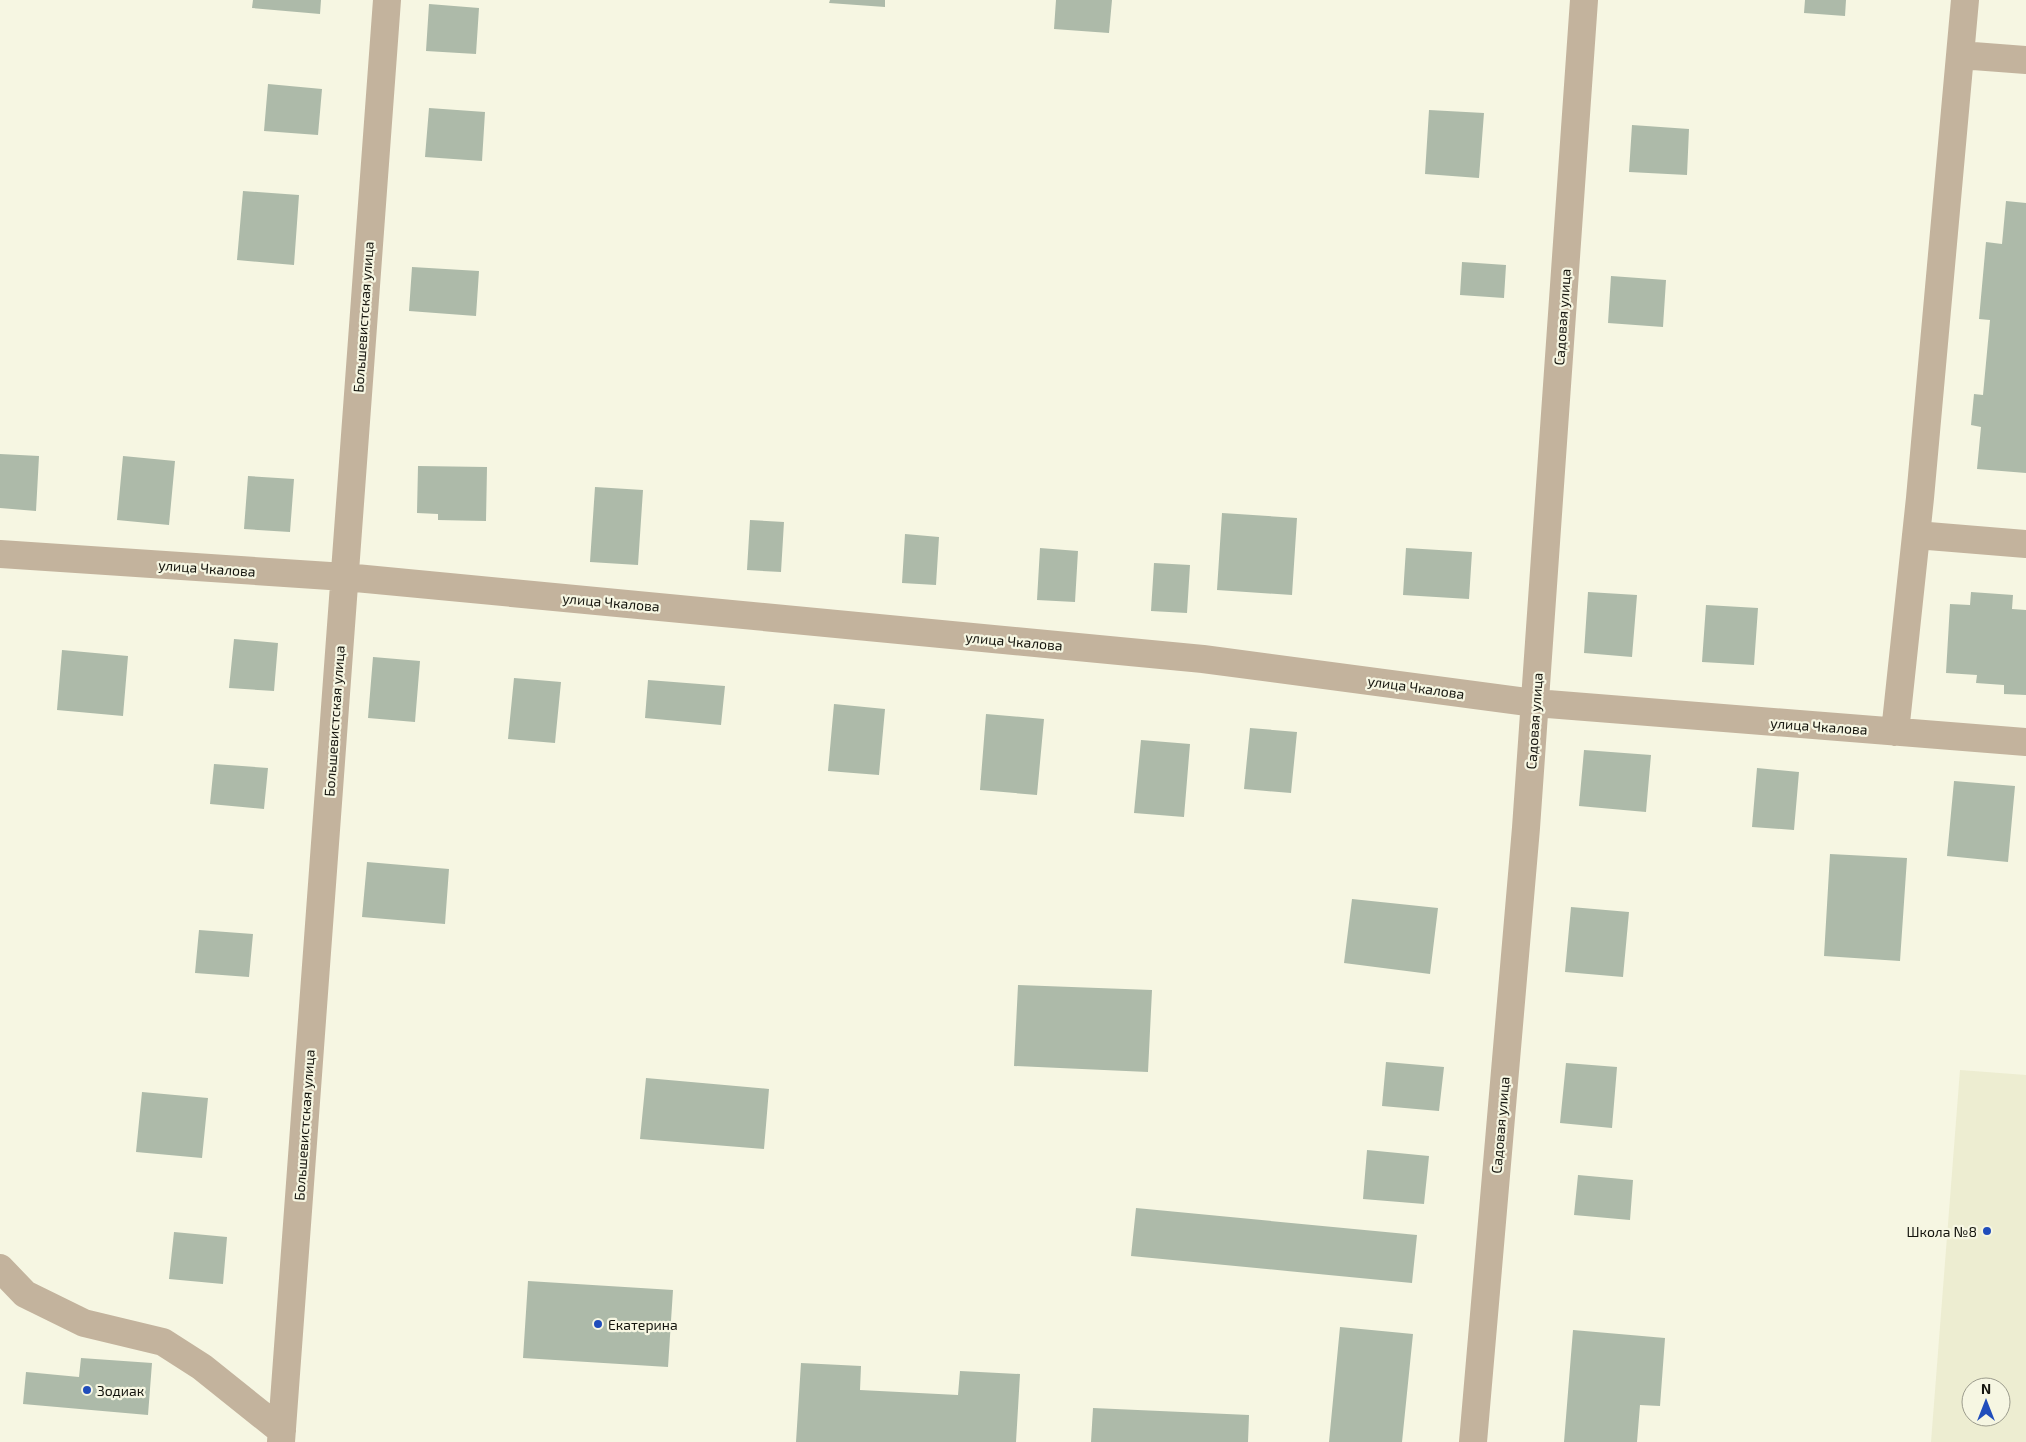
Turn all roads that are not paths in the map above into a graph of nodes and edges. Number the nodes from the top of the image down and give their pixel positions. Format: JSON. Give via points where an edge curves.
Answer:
{"nodes":[{"id":1,"x":386,"y":0,"type":"edge"},
{"id":2,"x":1584,"y":0,"type":"edge"},
{"id":3,"x":1965,"y":0,"type":"edge"},
{"id":4,"x":1960,"y":55,"type":"junction"},
{"id":5,"x":2026,"y":60,"type":"edge"},
{"id":6,"x":1916,"y":535,"type":"junction"},
{"id":7,"x":2026,"y":544,"type":"edge"},
{"id":8,"x":0,"y":554,"type":"edge"},
{"id":9,"x":345,"y":577,"type":"junction"},
{"id":10,"x":1535,"y":703,"type":"junction"},
{"id":11,"x":1895,"y":732,"type":"junction"},
{"id":12,"x":2026,"y":742,"type":"edge"},
{"id":13,"x":0,"y":1268,"type":"edge"},
{"id":14,"x":281,"y":1436,"type":"edge"},
{"id":15,"x":1473,"y":1442,"type":"edge"}],
"edges":[{"from":1,"to":9,"type":"street","name":"Большевистская улица"},
{"from":2,"to":10,"type":"street","name":"Садовая улица"},
{"from":3,"to":4,"type":"street"},
{"from":4,"to":5,"type":"street"},
{"from":4,"to":6,"type":"street"},
{"from":6,"to":7,"type":"street"},
{"from":6,"to":11,"type":"street"},
{"from":8,"to":9,"type":"street","name":"улица Чкалова"},
{"from":9,"to":10,"type":"street","name":"улица Чкалова","via":[[1203,659]]},
{"from":9,"to":14,"type":"street","name":"Большевистская улица"},
{"from":10,"to":11,"type":"street","name":"улица Чкалова"},
{"from":10,"to":15,"type":"street","name":"Садовая улица"},
{"from":11,"to":12,"type":"street","name":"улица Чкалова"},
{"from":13,"to":14,"type":"street","via":[[25,1294],[84,1323],[163,1342],[202,1368]]}]}
